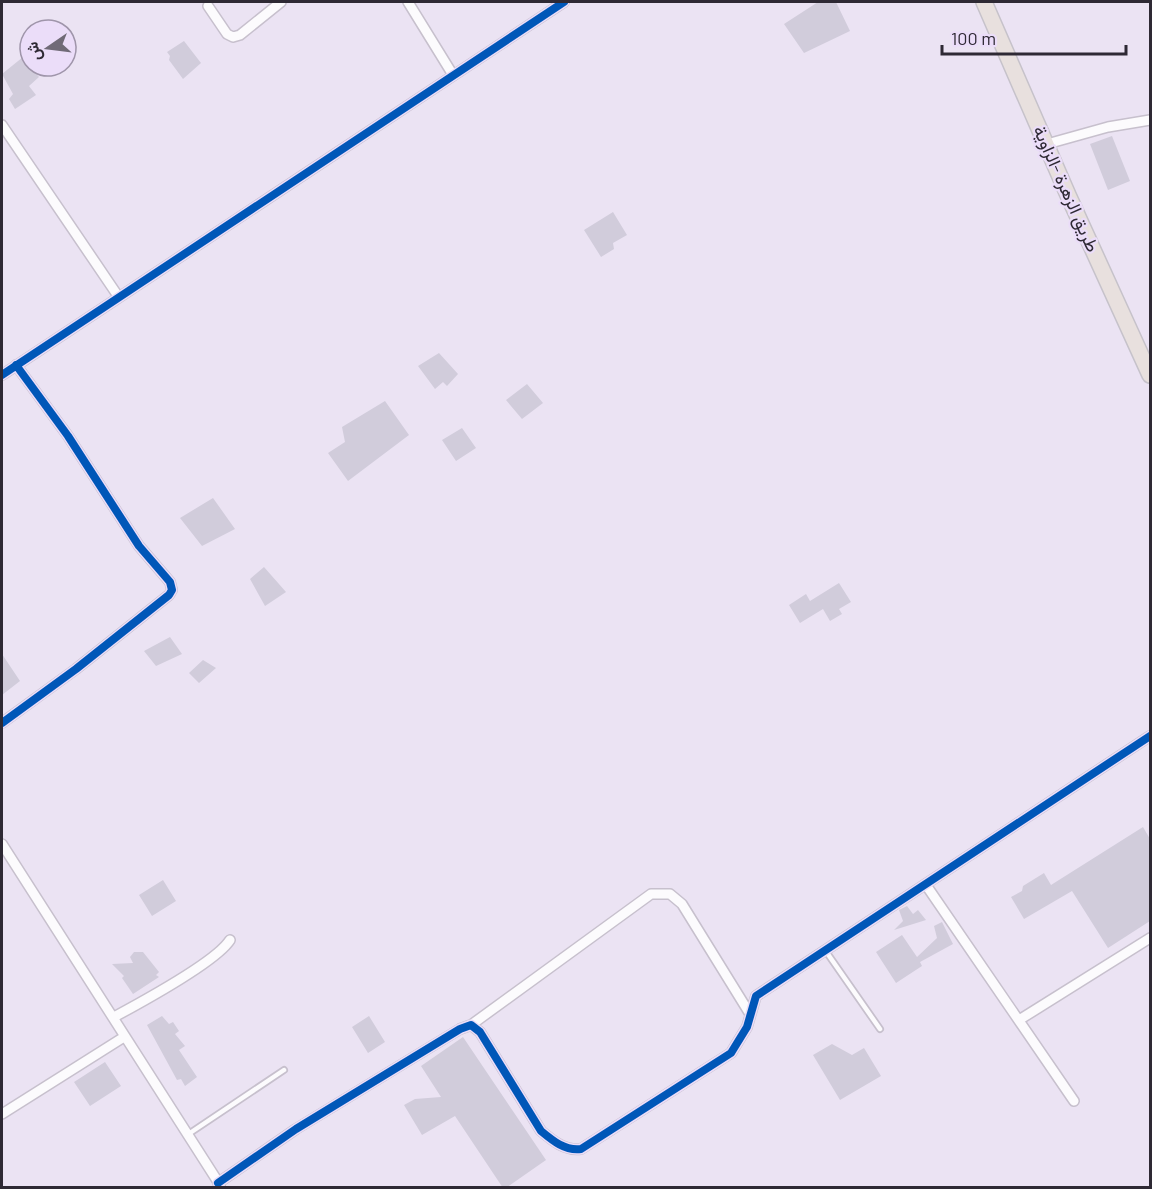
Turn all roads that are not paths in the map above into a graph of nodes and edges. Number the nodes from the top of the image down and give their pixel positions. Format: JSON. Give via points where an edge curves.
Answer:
{"nodes":[{"id":1,"x":281,"y":2,"type":"edge"},
{"id":2,"x":408,"y":2,"type":"edge"},
{"id":3,"x":564,"y":2,"type":"edge"},
{"id":4,"x":984,"y":2,"type":"edge"},
{"id":5,"x":208,"y":6,"type":"dead end"},
{"id":6,"x":453,"y":75,"type":"junction"},
{"id":7,"x":1150,"y":120,"type":"edge"},
{"id":8,"x":2,"y":125,"type":"edge"},
{"id":9,"x":1047,"y":144,"type":"junction"},
{"id":10,"x":118,"y":297,"type":"junction"},
{"id":11,"x":1146,"y":353,"type":"edge"},
{"id":12,"x":16,"y":364,"type":"junction"},
{"id":13,"x":2,"y":375,"type":"edge"},
{"id":14,"x":1150,"y":375,"type":"edge"},
{"id":15,"x":2,"y":723,"type":"edge"},
{"id":16,"x":1150,"y":736,"type":"edge"},
{"id":17,"x":2,"y":844,"type":"edge"},
{"id":18,"x":926,"y":885,"type":"junction"},
{"id":19,"x":1150,"y":938,"type":"edge"},
{"id":20,"x":230,"y":940,"type":"dead end"},
{"id":21,"x":825,"y":950,"type":"junction"},
{"id":22,"x":750,"y":1014,"type":"junction"},
{"id":23,"x":114,"y":1017,"type":"junction"},
{"id":24,"x":1019,"y":1020,"type":"junction"},
{"id":25,"x":471,"y":1026,"type":"junction"},
{"id":26,"x":880,"y":1029,"type":"dead end"},
{"id":27,"x":124,"y":1036,"type":"junction"},
{"id":28,"x":284,"y":1070,"type":"dead end"},
{"id":29,"x":1074,"y":1101,"type":"dead end"},
{"id":30,"x":2,"y":1114,"type":"edge"},
{"id":31,"x":187,"y":1135,"type":"junction"},
{"id":32,"x":219,"y":1185,"type":"edge"}],
"edges":[{"from":1,"to":5,"type":"street","via":[[233,37]]},
{"from":2,"to":6,"type":"street"},
{"from":3,"to":6,"type":"street"},
{"from":4,"to":9,"type":"main road","name":"طريق الزهرة -الزاوية"},
{"from":6,"to":10,"type":"street"},
{"from":7,"to":9,"type":"street"},
{"from":8,"to":10,"type":"street"},
{"from":9,"to":11,"type":"main road","name":"طريق الزهرة -الزاوية"},
{"from":10,"to":12,"type":"street"},
{"from":11,"to":14,"type":"main road","name":"طريق الزهرة -الزاوية"},
{"from":12,"to":13,"type":"street"},
{"from":12,"to":15,"type":"street","via":[[172,590],[76,669]]},
{"from":16,"to":18,"type":"street"},
{"from":17,"to":23,"type":"street"},
{"from":18,"to":21,"type":"street"},
{"from":18,"to":24,"type":"street"},
{"from":19,"to":24,"type":"street"},
{"from":20,"to":23,"type":"street","via":[[201,964]]},
{"from":21,"to":22,"type":"street","via":[[756,996]]},
{"from":21,"to":26,"type":"lane"},
{"from":22,"to":25,"type":"street","via":[[682,904],[670,894],[651,894]]},
{"from":22,"to":25,"type":"street","via":[[743,1035],[730,1053],[581,1149],[572,1150],[541,1131],[480,1032]]},
{"from":23,"to":27,"type":"street"},
{"from":24,"to":29,"type":"street"},
{"from":25,"to":32,"type":"street","via":[[296,1129]]},
{"from":27,"to":30,"type":"street"},
{"from":27,"to":31,"type":"street"},
{"from":28,"to":31,"type":"lane"},
{"from":31,"to":32,"type":"street"}]}
